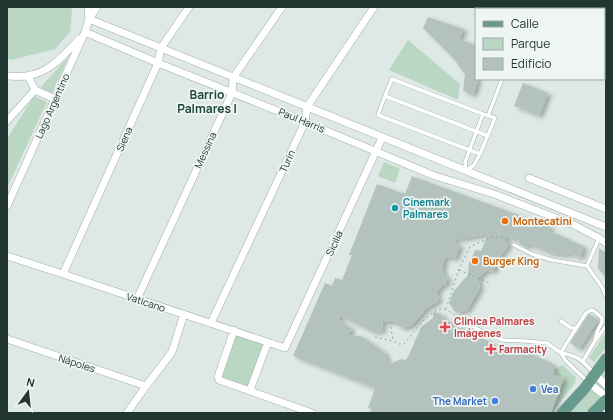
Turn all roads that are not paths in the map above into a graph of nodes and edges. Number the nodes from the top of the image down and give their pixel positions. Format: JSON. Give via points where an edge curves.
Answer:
{"nodes":[{"id":1,"x":88,"y":7,"type":"edge"},
{"id":2,"x":97,"y":7,"type":"edge"},
{"id":3,"x":189,"y":7,"type":"edge"},
{"id":4,"x":282,"y":7,"type":"edge"},
{"id":5,"x":374,"y":7,"type":"edge"},
{"id":6,"x":89,"y":19,"type":"junction"},
{"id":7,"x":84,"y":32,"type":"junction"},
{"id":8,"x":161,"y":48,"type":"junction"},
{"id":9,"x":158,"y":63,"type":"junction"},
{"id":10,"x":7,"y":76,"type":"edge"},
{"id":11,"x":28,"y":76,"type":"junction"},
{"id":12,"x":234,"y":78,"type":"junction"},
{"id":13,"x":502,"y":80,"type":"edge"},
{"id":14,"x":35,"y":90,"type":"junction"},
{"id":15,"x":232,"y":93,"type":"junction"},
{"id":16,"x":385,"y":96,"type":"junction"},
{"id":17,"x":55,"y":98,"type":"junction"},
{"id":18,"x":307,"y":107,"type":"junction"},
{"id":19,"x":483,"y":114,"type":"junction"},
{"id":20,"x":488,"y":116,"type":"junction"},
{"id":21,"x":7,"y":121,"type":"edge"},
{"id":22,"x":306,"y":122,"type":"junction"},
{"id":23,"x":476,"y":132,"type":"junction"},
{"id":24,"x":488,"y":136,"type":"junction"},
{"id":25,"x":382,"y":138,"type":"junction"},
{"id":26,"x":469,"y":150,"type":"junction"},
{"id":27,"x":376,"y":151,"type":"junction"},
{"id":28,"x":480,"y":154,"type":"junction"},
{"id":29,"x":466,"y":171,"type":"junction"},
{"id":30,"x":529,"y":178,"type":"dead end"},
{"id":31,"x":462,"y":185,"type":"junction"},
{"id":32,"x":7,"y":206,"type":"edge"},
{"id":33,"x":606,"y":209,"type":"edge"},
{"id":34,"x":605,"y":227,"type":"edge"},
{"id":35,"x":599,"y":238,"type":"junction"},
{"id":36,"x":606,"y":243,"type":"edge"},
{"id":37,"x":514,"y":245,"type":"road end"},
{"id":38,"x":7,"y":256,"type":"edge"},
{"id":39,"x":587,"y":266,"type":"junction"},
{"id":40,"x":63,"y":274,"type":"junction"},
{"id":41,"x":606,"y":296,"type":"edge"},
{"id":42,"x":137,"y":299,"type":"junction"},
{"id":43,"x":184,"y":314,"type":"junction"},
{"id":44,"x":561,"y":321,"type":"dead end"},
{"id":45,"x":211,"y":323,"type":"junction"},
{"id":46,"x":460,"y":326,"type":"dead end"},
{"id":47,"x":606,"y":326,"type":"edge"},
{"id":48,"x":576,"y":328,"type":"junction"},
{"id":49,"x":234,"y":330,"type":"junction"},
{"id":50,"x":7,"y":339,"type":"edge"},
{"id":51,"x":595,"y":341,"type":"junction"},
{"id":52,"x":268,"y":342,"type":"junction"},
{"id":53,"x":285,"y":348,"type":"joint"},
{"id":54,"x":562,"y":353,"type":"junction"},
{"id":55,"x":606,"y":359,"type":"edge"},
{"id":56,"x":583,"y":361,"type":"junction"},
{"id":57,"x":592,"y":378,"type":"junction"},
{"id":58,"x":606,"y":385,"type":"edge"},
{"id":59,"x":146,"y":386,"type":"junction"},
{"id":60,"x":250,"y":390,"type":"junction"},
{"id":61,"x":606,"y":395,"type":"edge"},
{"id":62,"x":606,"y":400,"type":"edge"},
{"id":63,"x":127,"y":413,"type":"edge"},
{"id":64,"x":312,"y":413,"type":"edge"},
{"id":65,"x":562,"y":413,"type":"edge"},
{"id":66,"x":593,"y":413,"type":"edge"}],
"edges":[{"from":1,"to":6,"type":"street"},
{"from":2,"to":6,"type":"street","name":"Lago Argentino"},
{"from":3,"to":8,"type":"street","name":"Siena"},
{"from":4,"to":12,"type":"street","name":"Messina"},
{"from":5,"to":18,"type":"street"},
{"from":6,"to":7,"type":"street","name":"Lago Argentino"},
{"from":6,"to":8,"type":"street","name":"Paul Harris"},
{"from":7,"to":9,"type":"street","name":"Paul Harris"},
{"from":7,"to":11,"type":"street","via":[[51,67]]},
{"from":7,"to":17,"type":"street","name":"Lago Argentino"},
{"from":8,"to":9,"type":"street","name":"Siena"},
{"from":8,"to":12,"type":"street","name":"Paul Harris"},
{"from":9,"to":15,"type":"street","name":"Paul Harris"},
{"from":9,"to":40,"type":"street","name":"Siena"},
{"from":10,"to":11,"type":"street"},
{"from":11,"to":14,"type":"street"},
{"from":12,"to":15,"type":"street","name":"Messina"},
{"from":12,"to":18,"type":"street","name":"Paul Harris"},
{"from":13,"to":20,"type":"lane"},
{"from":14,"to":17,"type":"street"},
{"from":14,"to":21,"type":"street"},
{"from":15,"to":22,"type":"street","name":"Paul Harris"},
{"from":15,"to":42,"type":"street","name":"Messina"},
{"from":16,"to":19,"type":"lane","via":[[392,79]]},
{"from":16,"to":23,"type":"lane"},
{"from":16,"to":26,"type":"lane","via":[[378,115]]},
{"from":17,"to":32,"type":"street","name":"Lago Argentino"},
{"from":18,"to":22,"type":"street","name":"Turín"},
{"from":18,"to":25,"type":"street","name":"Paul Harris"},
{"from":19,"to":20,"type":"lane"},
{"from":19,"to":23,"type":"lane"},
{"from":20,"to":24,"type":"lane","via":[[495,118]]},
{"from":22,"to":27,"type":"street","name":"Paul Harris"},
{"from":22,"to":45,"type":"street","name":"Turín"},
{"from":23,"to":24,"type":"lane"},
{"from":23,"to":26,"type":"lane"},
{"from":24,"to":28,"type":"lane"},
{"from":25,"to":27,"type":"street","name":"Sicilia"},
{"from":25,"to":29,"type":"street","name":"Paul Harris"},
{"from":26,"to":28,"type":"lane"},
{"from":26,"to":29,"type":"lane","via":[[465,162]]},
{"from":27,"to":31,"type":"street","name":"Paul Harris"},
{"from":27,"to":53,"type":"street","name":"Sicilia"},
{"from":28,"to":29,"type":"lane","via":[[474,165]]},
{"from":29,"to":31,"type":"street"},
{"from":29,"to":34,"type":"street","name":"Paul Harris"},
{"from":30,"to":33,"type":"street"},
{"from":31,"to":35,"type":"street","name":"Paul Harris","via":[[494,194],[574,225]]},
{"from":34,"to":35,"type":"street"},
{"from":35,"to":36,"type":"street","name":"Paul Harris"},
{"from":35,"to":39,"type":"lane"},
{"from":37,"to":39,"type":"lane","via":[[552,260]]},
{"from":38,"to":40,"type":"street","name":"Vaticano"},
{"from":39,"to":41,"type":"lane"},
{"from":40,"to":42,"type":"street","name":"Vaticano"},
{"from":42,"to":43,"type":"street","name":"Vaticano"},
{"from":43,"to":45,"type":"street","name":"Vaticano"},
{"from":43,"to":59,"type":"street","via":[[172,352]]},
{"from":44,"to":48,"type":"lane","via":[[571,328]]},
{"from":45,"to":49,"type":"street","name":"Vaticano"},
{"from":46,"to":54,"type":"lane","via":[[463,321],[502,340],[547,343]]},
{"from":47,"to":51,"type":"lane"},
{"from":48,"to":51,"type":"lane","via":[[586,313],[594,311],[602,318]]},
{"from":48,"to":54,"type":"lane"},
{"from":49,"to":52,"type":"street","name":"Vaticano"},
{"from":49,"to":60,"type":"street","via":[[218,377],[219,380]]},
{"from":50,"to":59,"type":"street","name":"Nápoles"},
{"from":51,"to":56,"type":"lane"},
{"from":52,"to":53,"type":"street","name":"Vaticano"},
{"from":52,"to":60,"type":"street"},
{"from":54,"to":56,"type":"lane"},
{"from":54,"to":57,"type":"lane","via":[[565,360]]},
{"from":55,"to":57,"type":"main road"},
{"from":56,"to":57,"type":"lane"},
{"from":57,"to":58,"type":"street"},
{"from":57,"to":61,"type":"street"},
{"from":57,"to":65,"type":"main road"},
{"from":59,"to":63,"type":"street"},
{"from":60,"to":64,"type":"street"},
{"from":62,"to":66,"type":"main road"}]}
